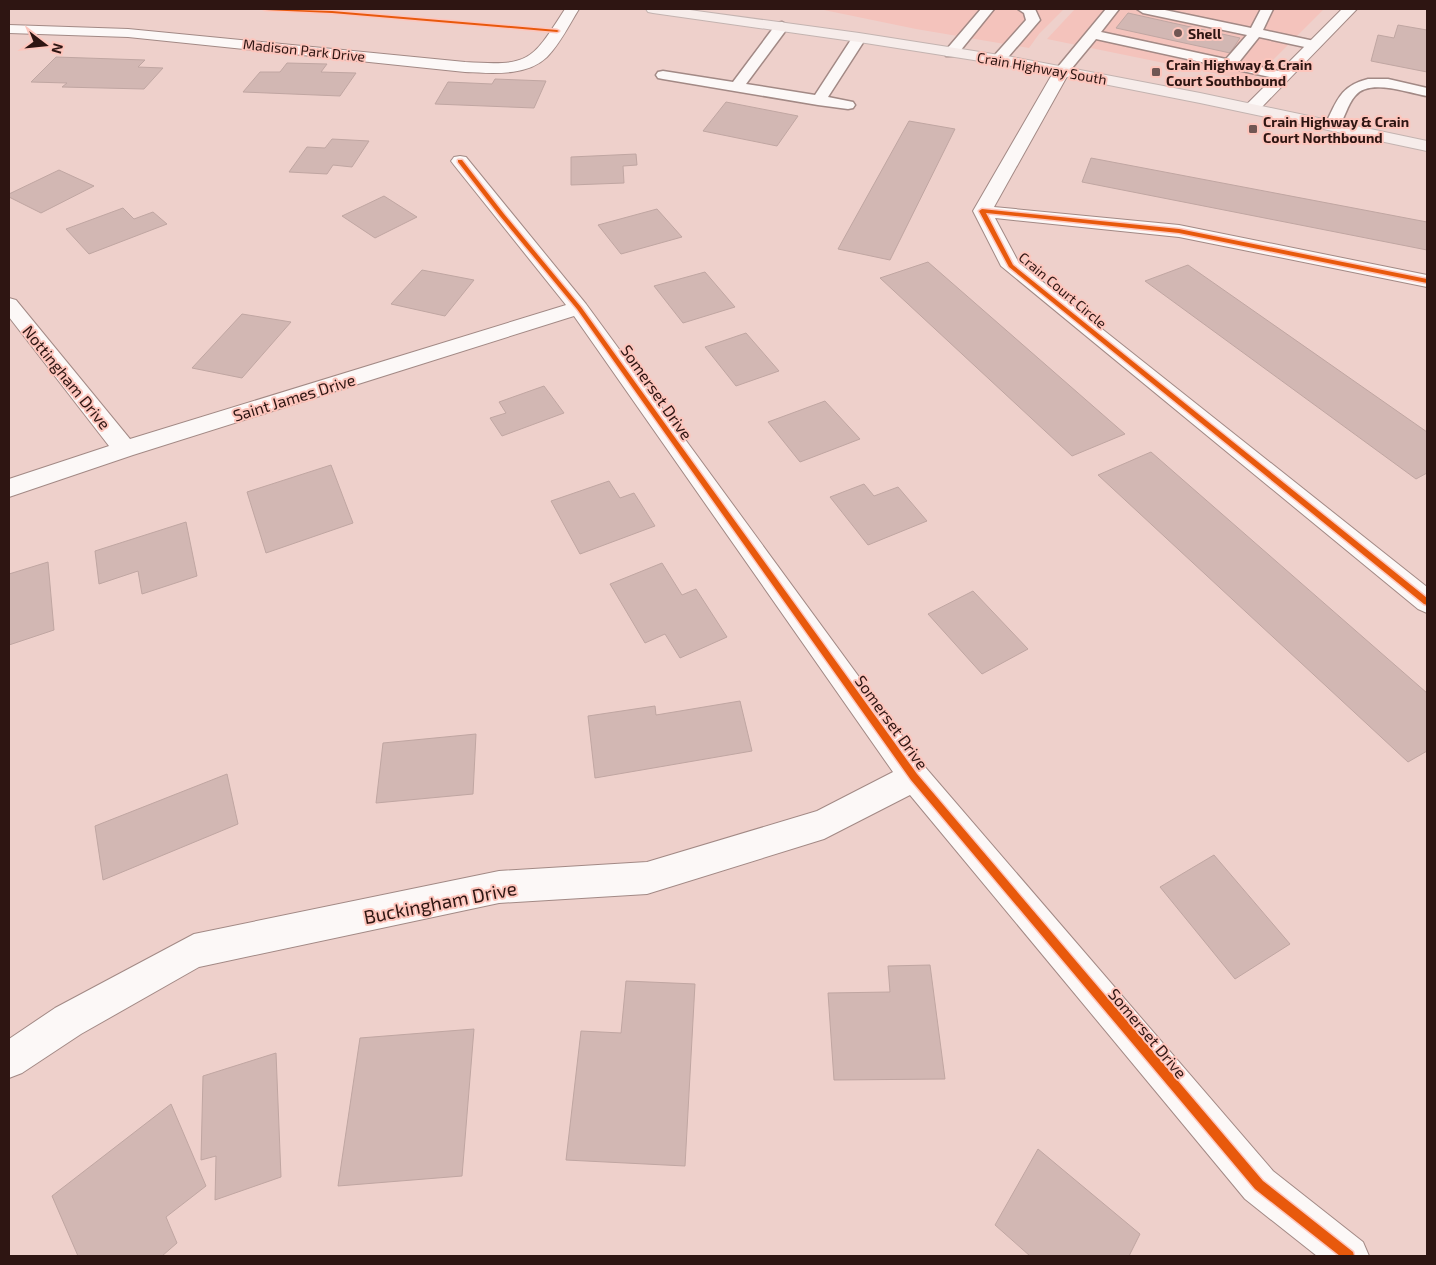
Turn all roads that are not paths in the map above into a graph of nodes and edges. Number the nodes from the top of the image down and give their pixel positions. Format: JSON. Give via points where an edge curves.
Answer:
{"nodes":[{"id":1,"x":572,"y":9,"type":"edge"},
{"id":2,"x":653,"y":9,"type":"edge"},
{"id":3,"x":988,"y":9,"type":"edge"},
{"id":4,"x":1024,"y":9,"type":"edge"},
{"id":5,"x":1113,"y":9,"type":"edge"},
{"id":6,"x":1143,"y":9,"type":"edge"},
{"id":7,"x":1266,"y":9,"type":"edge"},
{"id":8,"x":1350,"y":9,"type":"edge"},
{"id":9,"x":782,"y":26,"type":"junction"},
{"id":10,"x":9,"y":29,"type":"edge"},
{"id":11,"x":1255,"y":33,"type":"junction"},
{"id":12,"x":1092,"y":34,"type":"junction"},
{"id":13,"x":859,"y":38,"type":"junction"},
{"id":14,"x":1314,"y":45,"type":"junction"},
{"id":15,"x":951,"y":53,"type":"junction"},
{"id":16,"x":998,"y":60,"type":"junction"},
{"id":17,"x":1230,"y":64,"type":"junction"},
{"id":18,"x":1062,"y":71,"type":"junction"},
{"id":19,"x":663,"y":75,"type":"dead end"},
{"id":20,"x":1284,"y":76,"type":"junction"},
{"id":21,"x":737,"y":87,"type":"junction"},
{"id":22,"x":1427,"y":92,"type":"edge"},
{"id":23,"x":818,"y":101,"type":"junction"},
{"id":24,"x":848,"y":105,"type":"dead end"},
{"id":25,"x":1252,"y":108,"type":"junction"},
{"id":26,"x":1333,"y":125,"type":"junction"},
{"id":27,"x":1427,"y":146,"type":"edge"},
{"id":28,"x":460,"y":161,"type":"dead end"},
{"id":29,"x":982,"y":211,"type":"junction"},
{"id":30,"x":1427,"y":281,"type":"edge"},
{"id":31,"x":9,"y":304,"type":"edge"},
{"id":32,"x":580,"y":308,"type":"junction"},
{"id":33,"x":125,"y":449,"type":"junction"},
{"id":34,"x":9,"y":488,"type":"edge"},
{"id":35,"x":1427,"y":602,"type":"edge"},
{"id":36,"x":914,"y":777,"type":"junction"},
{"id":37,"x":9,"y":1060,"type":"edge"},
{"id":38,"x":1349,"y":1256,"type":"edge"}],
"edges":[{"from":1,"to":10,"type":"street","name":"Madison Park Drive","via":[[539,56],[522,64],[497,68],[128,33]]},
{"from":2,"to":9,"type":"main road","name":"Crain Highway South"},
{"from":3,"to":15,"type":"lane"},
{"from":4,"to":16,"type":"lane","via":[[1030,11],[1033,20]]},
{"from":5,"to":12,"type":"lane"},
{"from":6,"to":11,"type":"lane"},
{"from":7,"to":11,"type":"lane"},
{"from":8,"to":14,"type":"street"},
{"from":9,"to":13,"type":"main road","name":"Crain Highway South"},
{"from":9,"to":21,"type":"lane"},
{"from":11,"to":14,"type":"lane"},
{"from":11,"to":17,"type":"lane"},
{"from":12,"to":17,"type":"lane"},
{"from":12,"to":18,"type":"lane"},
{"from":13,"to":15,"type":"main road","name":"Crain Highway South"},
{"from":13,"to":23,"type":"lane"},
{"from":14,"to":20,"type":"street"},
{"from":15,"to":16,"type":"main road","name":"Crain Highway South"},
{"from":16,"to":18,"type":"main road","name":"Crain Highway South"},
{"from":17,"to":20,"type":"lane"},
{"from":18,"to":25,"type":"main road","name":"Crain Highway South"},
{"from":18,"to":29,"type":"street"},
{"from":19,"to":21,"type":"lane"},
{"from":20,"to":25,"type":"street"},
{"from":21,"to":23,"type":"lane"},
{"from":22,"to":26,"type":"lane","via":[[1383,83],[1366,84],[1351,91]]},
{"from":23,"to":24,"type":"lane"},
{"from":25,"to":26,"type":"main road","name":"Crain Highway South"},
{"from":26,"to":27,"type":"main road","name":"Crain Highway South"},
{"from":28,"to":32,"type":"street","name":"Somerset Drive"},
{"from":29,"to":30,"type":"street","via":[[1179,232]]},
{"from":29,"to":35,"type":"street","name":"Crain Court Circle","via":[[1011,266]]},
{"from":31,"to":33,"type":"street","name":"Nottingham Drive"},
{"from":32,"to":33,"type":"street","name":"Saint James Drive"},
{"from":32,"to":36,"type":"street","name":"Somerset Drive"},
{"from":33,"to":34,"type":"street","name":"Saint James Drive"},
{"from":36,"to":37,"type":"street","name":"Buckingham Drive","via":[[824,824],[647,878],[499,887],[194,951],[68,1021]]},
{"from":36,"to":38,"type":"street","name":"Somerset Drive","via":[[1258,1185]]}]}
